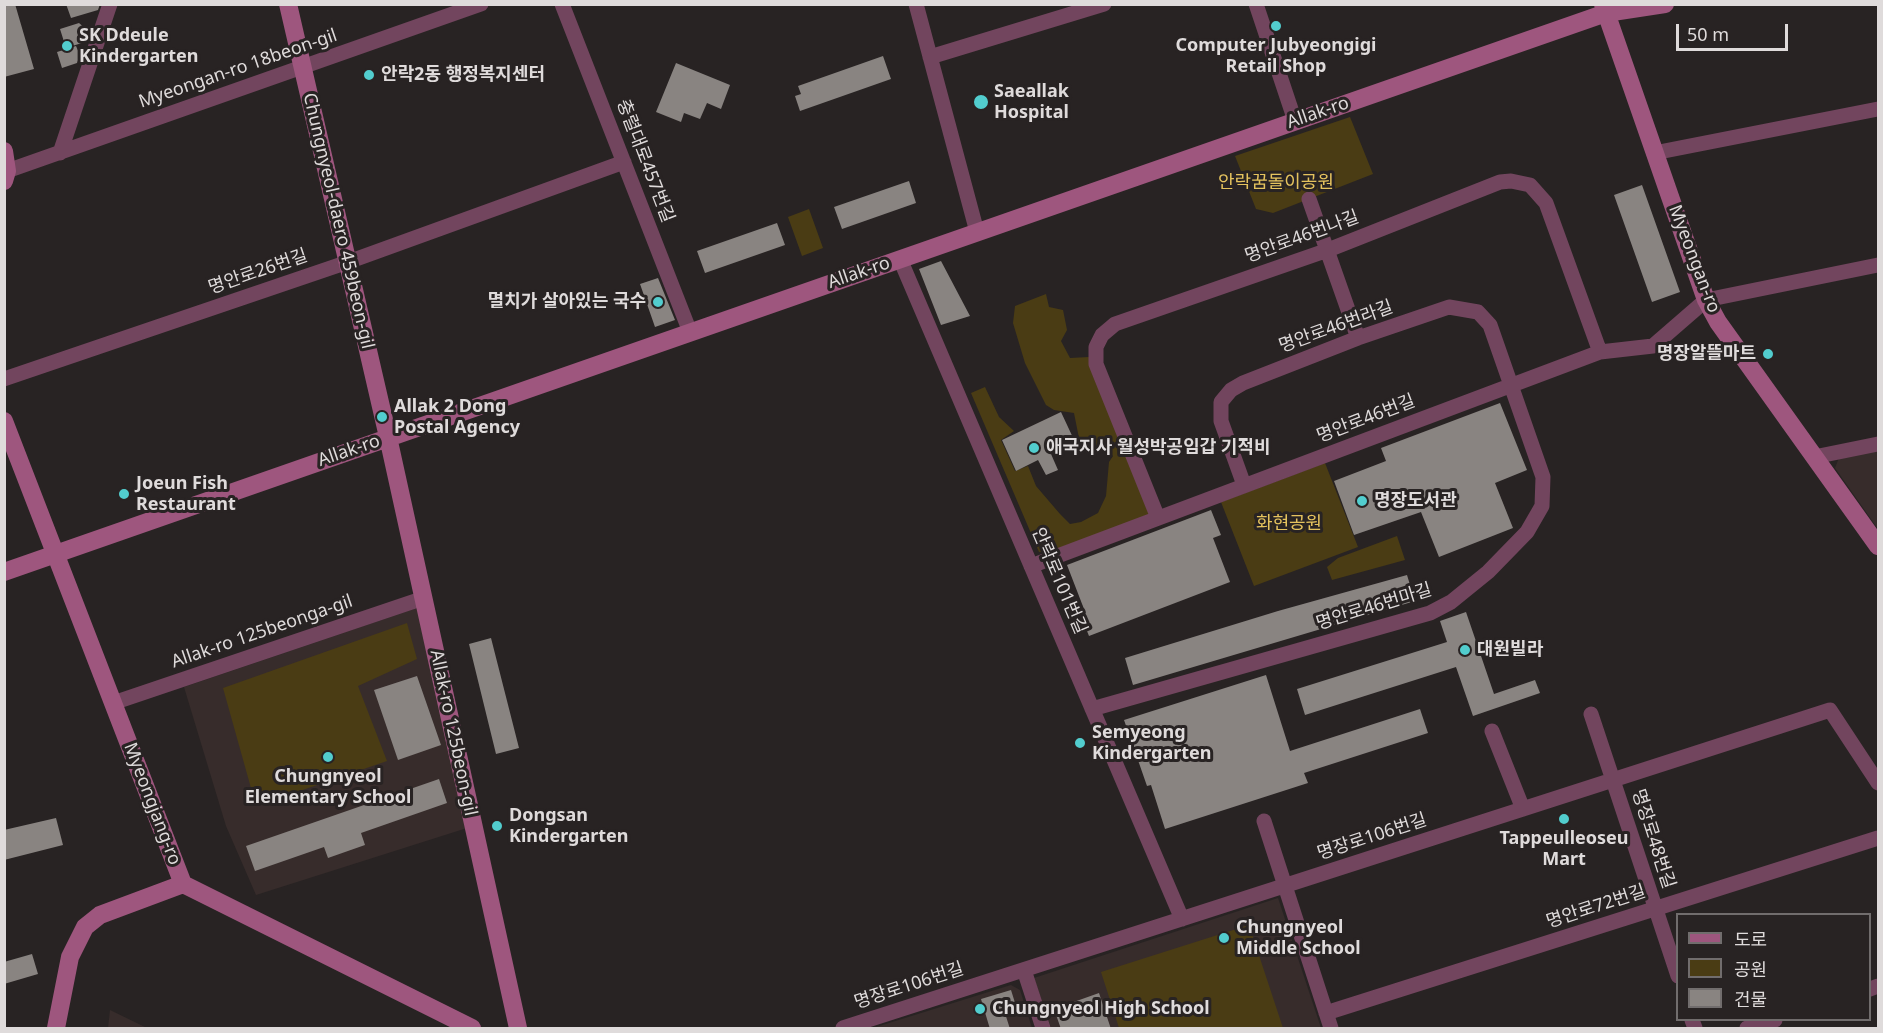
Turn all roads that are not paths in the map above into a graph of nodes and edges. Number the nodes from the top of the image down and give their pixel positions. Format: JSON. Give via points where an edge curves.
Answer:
{"nodes":[{"id":1,"x":110,"y":4,"type":"edge"},
{"id":2,"x":288,"y":4,"type":"edge"},
{"id":3,"x":481,"y":4,"type":"edge"},
{"id":4,"x":562,"y":4,"type":"edge"},
{"id":5,"x":916,"y":4,"type":"edge"},
{"id":6,"x":1104,"y":4,"type":"edge"},
{"id":7,"x":1256,"y":4,"type":"edge"},
{"id":8,"x":1665,"y":4,"type":"edge"},
{"id":9,"x":1604,"y":9,"type":"edge"},
{"id":10,"x":930,"y":57,"type":"junction"},
{"id":11,"x":303,"y":67,"type":"junction"},
{"id":12,"x":1878,"y":109,"type":"edge"},
{"id":13,"x":1295,"y":121,"type":"junction"},
{"id":14,"x":4,"y":151,"type":"edge"},
{"id":15,"x":60,"y":153,"type":"junction"},
{"id":16,"x":1654,"y":153,"type":"junction"},
{"id":17,"x":624,"y":162,"type":"junction"},
{"id":18,"x":6,"y":176,"type":"edge"},
{"id":19,"x":1310,"y":199,"type":"dead end"},
{"id":20,"x":977,"y":232,"type":"junction"},
{"id":21,"x":1328,"y":250,"type":"junction"},
{"id":22,"x":900,"y":259,"type":"junction"},
{"id":23,"x":348,"y":262,"type":"junction"},
{"id":24,"x":1878,"y":265,"type":"edge"},
{"id":25,"x":1706,"y":300,"type":"junction"},
{"id":26,"x":690,"y":332,"type":"junction"},
{"id":27,"x":1358,"y":338,"type":"junction"},
{"id":28,"x":1600,"y":352,"type":"junction"},
{"id":29,"x":4,"y":379,"type":"edge"},
{"id":30,"x":1511,"y":386,"type":"junction"},
{"id":31,"x":4,"y":422,"type":"edge"},
{"id":32,"x":388,"y":437,"type":"junction"},
{"id":33,"x":1878,"y":444,"type":"edge"},
{"id":34,"x":1814,"y":457,"type":"junction"},
{"id":35,"x":1244,"y":485,"type":"junction"},
{"id":36,"x":1158,"y":518,"type":"junction"},
{"id":37,"x":1878,"y":546,"type":"edge"},
{"id":38,"x":55,"y":553,"type":"junction"},
{"id":39,"x":1031,"y":566,"type":"junction"},
{"id":40,"x":4,"y":572,"type":"edge"},
{"id":41,"x":424,"y":598,"type":"junction"},
{"id":42,"x":113,"y":703,"type":"junction"},
{"id":43,"x":1092,"y":709,"type":"junction"},
{"id":44,"x":1591,"y":714,"type":"dead end"},
{"id":45,"x":1492,"y":731,"type":"dead end"},
{"id":46,"x":1613,"y":780,"type":"junction"},
{"id":47,"x":1878,"y":783,"type":"edge"},
{"id":48,"x":1523,"y":808,"type":"junction"},
{"id":49,"x":1264,"y":821,"type":"dead end"},
{"id":50,"x":1878,"y":838,"type":"edge"},
{"id":51,"x":183,"y":884,"type":"junction"},
{"id":52,"x":1285,"y":885,"type":"junction"},
{"id":53,"x":1655,"y":908,"type":"junction"},
{"id":54,"x":1182,"y":919,"type":"junction"},
{"id":55,"x":1024,"y":970,"type":"junction"},
{"id":56,"x":1676,"y":973,"type":"edge"},
{"id":57,"x":1326,"y":1012,"type":"junction"},
{"id":58,"x":1772,"y":1021,"type":"edge"},
{"id":59,"x":56,"y":1029,"type":"edge"},
{"id":60,"x":472,"y":1029,"type":"edge"},
{"id":61,"x":518,"y":1029,"type":"edge"},
{"id":62,"x":843,"y":1029,"type":"edge"},
{"id":63,"x":1043,"y":1029,"type":"edge"},
{"id":64,"x":1331,"y":1029,"type":"edge"},
{"id":65,"x":1747,"y":1029,"type":"edge"}],
"edges":[{"from":1,"to":15,"type":"street"},
{"from":2,"to":11,"type":"main road","name":"Chungnyeol-daero 459beon-gil"},
{"from":3,"to":11,"type":"street","name":"Myeongan-ro 18beon-gil"},
{"from":4,"to":17,"type":"street","name":"충렬대로457번길"},
{"from":5,"to":10,"type":"street"},
{"from":6,"to":10,"type":"street"},
{"from":7,"to":13,"type":"street"},
{"from":8,"to":9,"type":"main road","name":"Allak-ro"},
{"from":9,"to":13,"type":"main road","name":"Allak-ro"},
{"from":9,"to":16,"type":"main road","name":"Myeongan-ro"},
{"from":10,"to":20,"type":"street"},
{"from":11,"to":15,"type":"street","name":"Myeongan-ro 18beon-gil"},
{"from":11,"to":23,"type":"main road","name":"Chungnyeol-daero 459beon-gil"},
{"from":12,"to":16,"type":"street"},
{"from":13,"to":20,"type":"main road","name":"Allak-ro"},
{"from":14,"to":18,"type":"main road"},
{"from":15,"to":18,"type":"street","name":"Myeongan-ro 18beon-gil"},
{"from":16,"to":25,"type":"main road","name":"Myeongan-ro"},
{"from":17,"to":23,"type":"street","name":"명안로26번길"},
{"from":17,"to":26,"type":"street","name":"충렬대로457번길"},
{"from":19,"to":21,"type":"street"},
{"from":20,"to":22,"type":"main road","name":"Allak-ro"},
{"from":21,"to":27,"type":"street"},
{"from":21,"to":28,"type":"street","name":"명안로46번나길","via":[[1500,182],[1530,185],[1546,203]]},
{"from":21,"to":36,"type":"street","name":"명안로46번나길","via":[[1115,324],[1102,335],[1096,348],[1096,364]]},
{"from":22,"to":26,"type":"main road","name":"Allak-ro"},
{"from":22,"to":39,"type":"street","name":"안락로101번길"},
{"from":23,"to":29,"type":"street","name":"명안로26번길"},
{"from":23,"to":32,"type":"main road","name":"Chungnyeol-daero 459beon-gil"},
{"from":24,"to":25,"type":"street"},
{"from":25,"to":28,"type":"street","name":"명안로46번길","via":[[1653,346]]},
{"from":25,"to":34,"type":"main road","name":"Myeongan-ro"},
{"from":26,"to":32,"type":"main road","name":"Allak-ro"},
{"from":27,"to":30,"type":"street","name":"명안로46번라길","via":[[1449,307],[1467,308],[1478,312],[1490,325]]},
{"from":27,"to":35,"type":"street","name":"명안로46번라길","via":[[1243,383],[1221,402],[1221,421]]},
{"from":28,"to":30,"type":"street","name":"명안로46번길"},
{"from":30,"to":35,"type":"street","name":"명안로46번길"},
{"from":30,"to":43,"type":"street","name":"명안로46번마길","via":[[1543,477],[1542,506],[1527,532],[1465,591],[1430,613]]},
{"from":31,"to":38,"type":"main road","name":"Myeongjang-ro"},
{"from":32,"to":38,"type":"main road","name":"Allak-ro"},
{"from":32,"to":41,"type":"main road","name":"Allak-ro 125beon-gil"},
{"from":33,"to":34,"type":"street"},
{"from":34,"to":37,"type":"main road","name":"Myeongan-ro"},
{"from":35,"to":36,"type":"street","name":"명안로46번길"},
{"from":36,"to":39,"type":"street","name":"명안로46번길"},
{"from":38,"to":40,"type":"main road","name":"Allak-ro"},
{"from":38,"to":42,"type":"main road","name":"Myeongjang-ro"},
{"from":39,"to":43,"type":"street","name":"안락로101번길"},
{"from":41,"to":42,"type":"street","name":"Allak-ro 125beonga-gil"},
{"from":41,"to":61,"type":"main road","name":"Allak-ro 125beon-gil"},
{"from":42,"to":51,"type":"main road","name":"Myeongjang-ro"},
{"from":43,"to":54,"type":"street","name":"안락로101번길"},
{"from":44,"to":46,"type":"street","name":"명장로48번길"},
{"from":45,"to":48,"type":"street"},
{"from":46,"to":47,"type":"street","name":"명장로106번길","via":[[1830,710]]},
{"from":46,"to":48,"type":"street","name":"명장로106번길"},
{"from":46,"to":53,"type":"street","name":"명장로48번길"},
{"from":48,"to":52,"type":"street","name":"명장로106번길"},
{"from":49,"to":52,"type":"street"},
{"from":50,"to":53,"type":"street","name":"명안로72번길"},
{"from":51,"to":59,"type":"main road","via":[[100,915],[85,927],[70,957]]},
{"from":51,"to":60,"type":"main road","name":"Myeongjang-ro"},
{"from":52,"to":54,"type":"street","name":"명장로106번길"},
{"from":52,"to":57,"type":"street"},
{"from":53,"to":56,"type":"street","name":"명장로48번길"},
{"from":53,"to":57,"type":"street","name":"명안로72번길"},
{"from":54,"to":55,"type":"street","name":"명장로106번길"},
{"from":55,"to":62,"type":"street","name":"명장로106번길"},
{"from":55,"to":63,"type":"street"},
{"from":57,"to":64,"type":"street"},
{"from":58,"to":65,"type":"street"}]}
